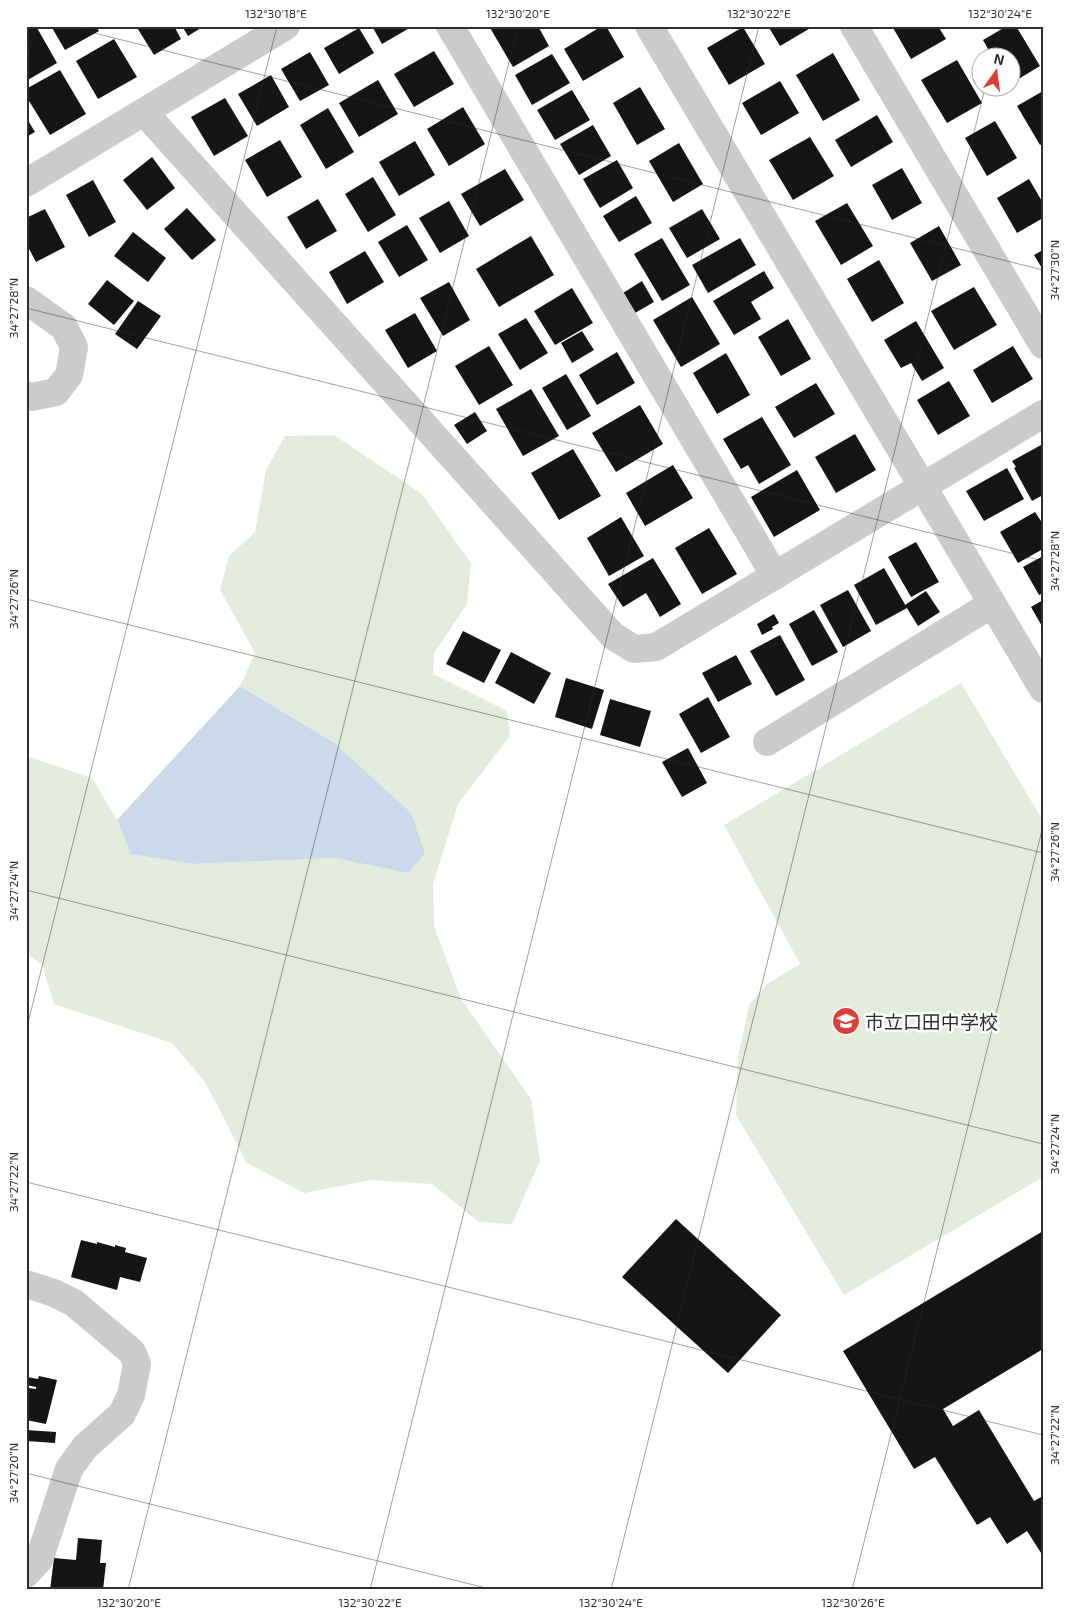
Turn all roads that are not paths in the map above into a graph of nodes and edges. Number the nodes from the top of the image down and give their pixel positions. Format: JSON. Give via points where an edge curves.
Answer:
{"nodes":[{"id":1,"x":286,"y":26,"type":"edge"},
{"id":2,"x":450,"y":26,"type":"edge"},
{"id":3,"x":649,"y":26,"type":"edge"},
{"id":4,"x":854,"y":26,"type":"edge"},
{"id":5,"x":256,"y":34,"type":"edge"},
{"id":6,"x":144,"y":112,"type":"junction"},
{"id":7,"x":26,"y":183,"type":"edge"},
{"id":8,"x":26,"y":300,"type":"edge"},
{"id":9,"x":1043,"y":345,"type":"edge"},
{"id":10,"x":26,"y":395,"type":"edge"},
{"id":11,"x":1043,"y":414,"type":"edge"},
{"id":12,"x":923,"y":487,"type":"junction"},
{"id":13,"x":775,"y":576,"type":"junction"},
{"id":14,"x":992,"y":604,"type":"junction"},
{"id":15,"x":1043,"y":689,"type":"edge"},
{"id":16,"x":767,"y":742,"type":"dead end"},
{"id":17,"x":26,"y":1284,"type":"edge"},
{"id":18,"x":26,"y":1574,"type":"edge"}],
"edges":[{"from":1,"to":5,"type":"street"},
{"from":2,"to":13,"type":"street"},
{"from":3,"to":12,"type":"street"},
{"from":4,"to":9,"type":"street"},
{"from":5,"to":6,"type":"street"},
{"from":6,"to":7,"type":"street"},
{"from":6,"to":13,"type":"street","via":[[613,636],[634,648],[656,647]]},
{"from":8,"to":10,"type":"street","via":[[64,327],[74,347],[69,376],[56,392],[32,397]]},
{"from":11,"to":12,"type":"street"},
{"from":12,"to":13,"type":"street"},
{"from":12,"to":14,"type":"street"},
{"from":14,"to":15,"type":"street"},
{"from":14,"to":16,"type":"street"},
{"from":17,"to":18,"type":"street","via":[[74,1303],[132,1352],[137,1364],[131,1395],[122,1414],[85,1447],[69,1469],[38,1560]]}]}
